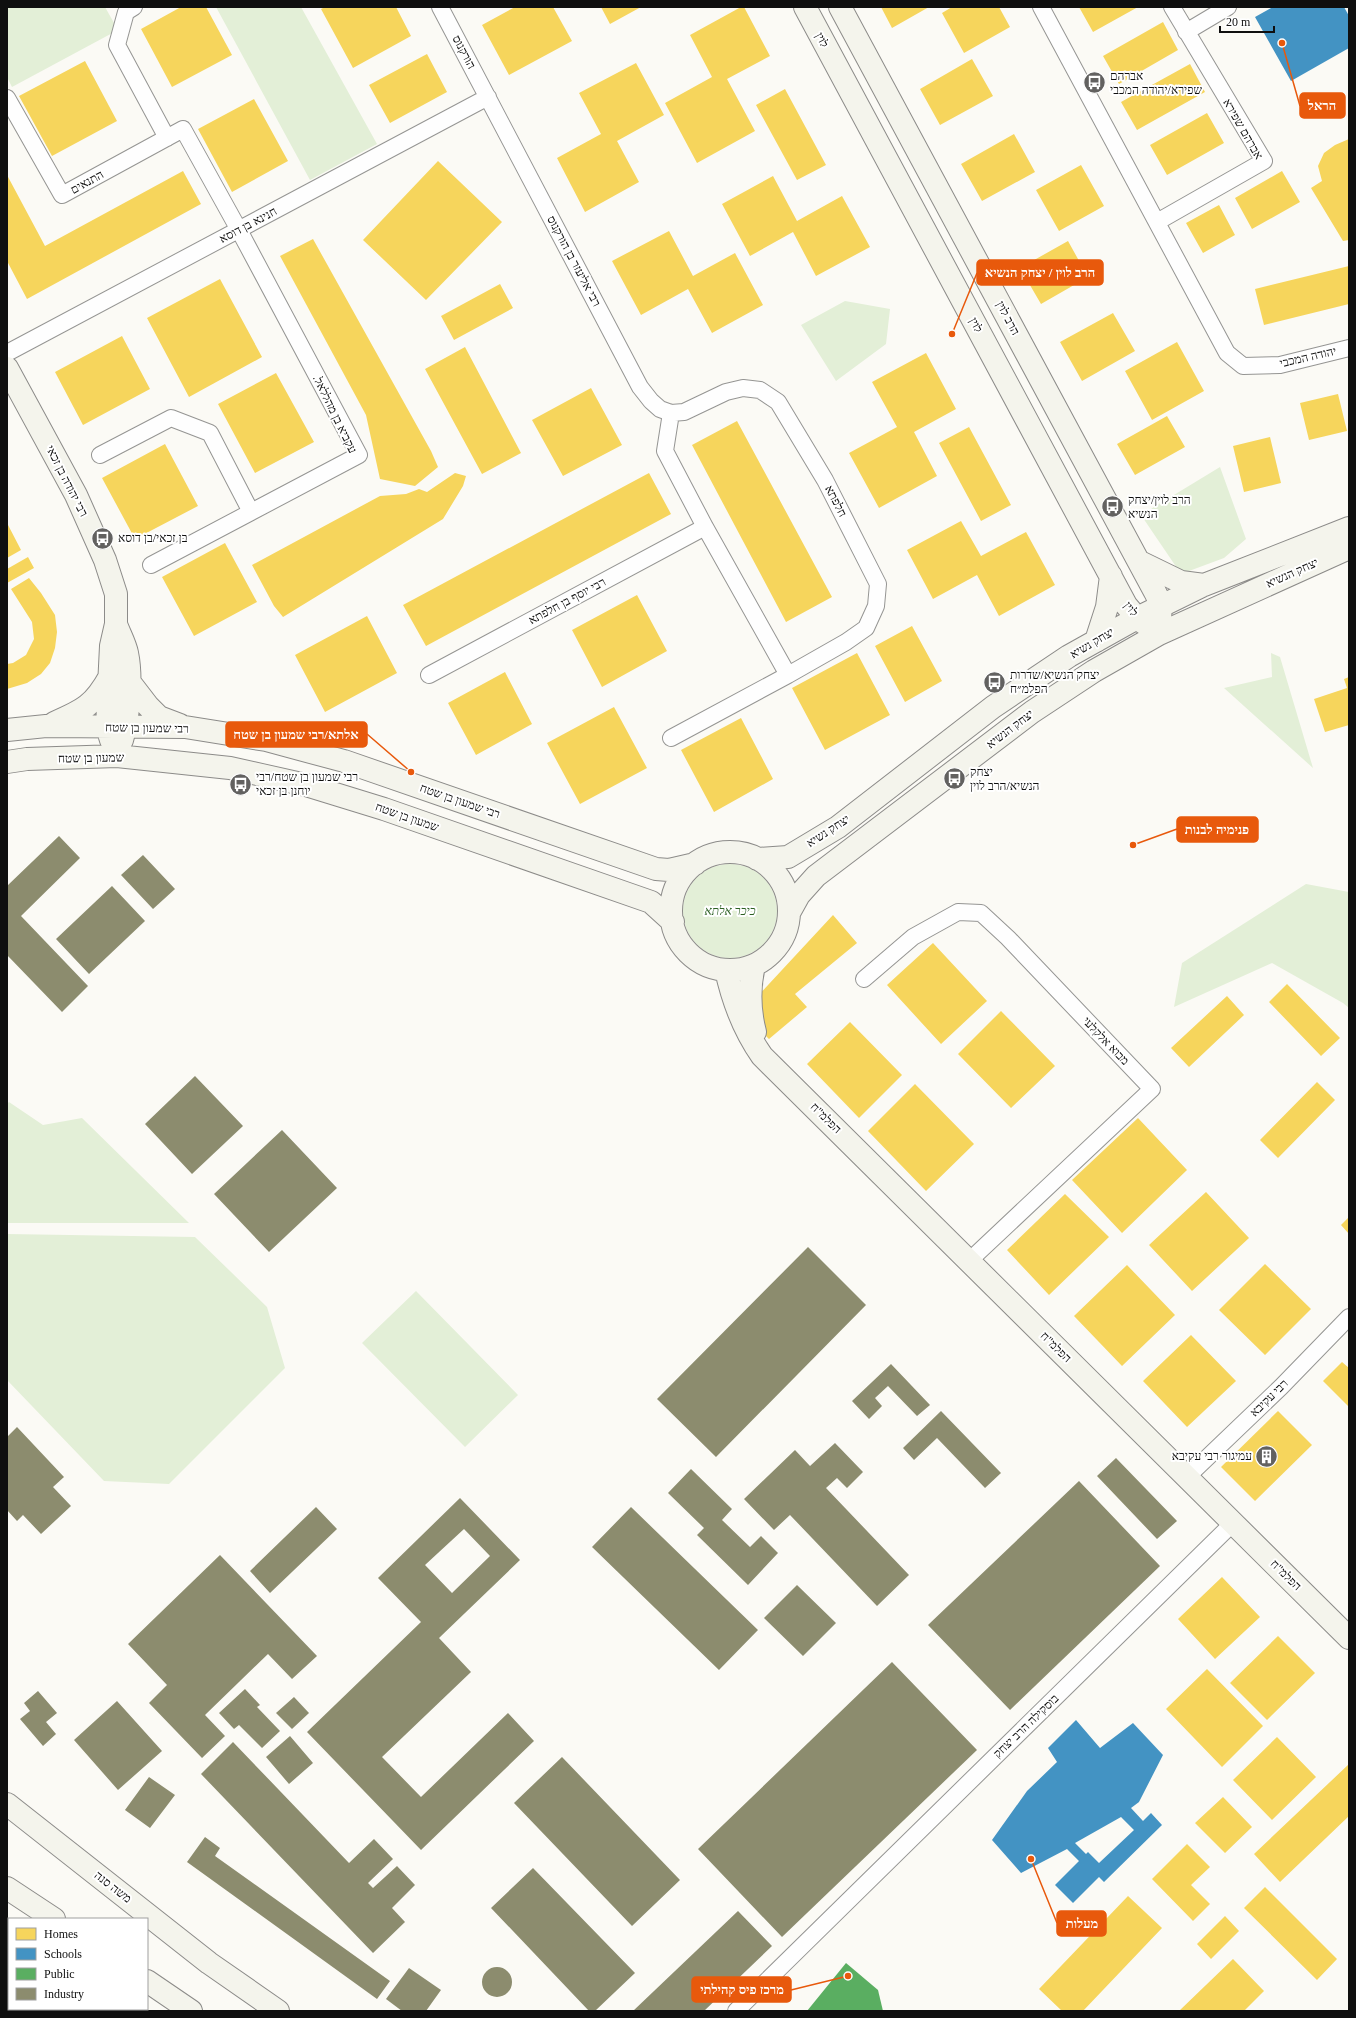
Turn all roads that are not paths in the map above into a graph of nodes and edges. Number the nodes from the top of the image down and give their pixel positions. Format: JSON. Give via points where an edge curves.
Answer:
{"nodes":[{"id":1,"x":134,"y":7,"type":"edge"},
{"id":2,"x":440,"y":7,"type":"edge"},
{"id":3,"x":805,"y":7,"type":"edge"},
{"id":4,"x":840,"y":7,"type":"edge"},
{"id":5,"x":1041,"y":7,"type":"edge"},
{"id":6,"x":1172,"y":7,"type":"edge"},
{"id":7,"x":1228,"y":7,"type":"edge"},
{"id":8,"x":1186,"y":32,"type":"junction"},
{"id":9,"x":488,"y":97,"type":"junction"},
{"id":10,"x":7,"y":98,"type":"edge"},
{"id":11,"x":167,"y":138,"type":"junction"},
{"id":12,"x":1157,"y":222,"type":"junction"},
{"id":13,"x":239,"y":230,"type":"junction"},
{"id":14,"x":1349,"y":348,"type":"edge"},
{"id":15,"x":7,"y":354,"type":"edge"},
{"id":16,"x":7,"y":368,"type":"edge"},
{"id":17,"x":671,"y":414,"type":"junction"},
{"id":18,"x":100,"y":455,"type":"dead end"},
{"id":19,"x":251,"y":512,"type":"junction"},
{"id":20,"x":705,"y":527,"type":"junction"},
{"id":21,"x":1349,"y":528,"type":"edge"},
{"id":22,"x":1349,"y":548,"type":"edge"},
{"id":23,"x":1140,"y":562,"type":"junction"},
{"id":24,"x":151,"y":565,"type":"dead end"},
{"id":25,"x":1111,"y":576,"type":"junction"},
{"id":26,"x":1204,"y":585,"type":"junction"},
{"id":27,"x":1161,"y":604,"type":"junction"},
{"id":28,"x":1137,"y":618,"type":"junction"},
{"id":29,"x":1159,"y":634,"type":"junction"},
{"id":30,"x":1096,"y":641,"type":"junction"},
{"id":31,"x":429,"y":675,"type":"dead end"},
{"id":32,"x":788,"y":675,"type":"junction"},
{"id":33,"x":119,"y":678,"type":"junction"},
{"id":34,"x":46,"y":726,"type":"junction"},
{"id":35,"x":117,"y":726,"type":"junction"},
{"id":36,"x":184,"y":727,"type":"junction"},
{"id":37,"x":7,"y":730,"type":"edge"},
{"id":38,"x":671,"y":738,"type":"dead end"},
{"id":39,"x":117,"y":756,"type":"junction"},
{"id":40,"x":7,"y":762,"type":"edge"},
{"id":41,"x":757,"y":859,"type":"junction"},
{"id":42,"x":696,"y":864,"type":"junction"},
{"id":43,"x":789,"y":913,"type":"junction"},
{"id":44,"x":672,"y":922,"type":"junction"},
{"id":45,"x":754,"y":965,"type":"junction"},
{"id":46,"x":726,"y":970,"type":"junction"},
{"id":47,"x":864,"y":979,"type":"dead end"},
{"id":48,"x":762,"y":1056,"type":"junction"},
{"id":49,"x":969,"y":1261,"type":"junction"},
{"id":50,"x":1349,"y":1318,"type":"edge"},
{"id":51,"x":1187,"y":1477,"type":"junction"},
{"id":52,"x":1233,"y":1523,"type":"junction"},
{"id":53,"x":1349,"y":1638,"type":"edge"},
{"id":54,"x":7,"y":1804,"type":"edge"},
{"id":55,"x":7,"y":1888,"type":"edge"},
{"id":56,"x":52,"y":1918,"type":"edge"},
{"id":57,"x":148,"y":1982,"type":"edge"},
{"id":58,"x":191,"y":2011,"type":"edge"},
{"id":59,"x":278,"y":2011,"type":"edge"},
{"id":60,"x":736,"y":2011,"type":"edge"}],
"edges":[{"from":1,"to":11,"type":"street","via":[[126,12],[117,45]]},
{"from":2,"to":9,"type":"street","name":"הורקנוס"},
{"from":3,"to":25,"type":"street","name":"לוין"},
{"from":4,"to":23,"type":"street","name":"הרב לוין"},
{"from":5,"to":12,"type":"street"},
{"from":6,"to":8,"type":"street","name":"אברהם שפירא"},
{"from":7,"to":8,"type":"street"},
{"from":8,"to":12,"type":"street","name":"אברהם שפירא","via":[[1264,161]]},
{"from":9,"to":13,"type":"street","name":"חנינא בן דוסא"},
{"from":9,"to":17,"type":"street","name":"רבי אליעזר בן הורקנוס","via":[[640,387],[660,409]]},
{"from":10,"to":11,"type":"street","name":"התנאים","via":[[62,195]]},
{"from":11,"to":13,"type":"street","name":"התנאים","via":[[182,129]]},
{"from":12,"to":14,"type":"street","name":"יהודה המכבי","via":[[1226,353],[1243,366],[1280,365]]},
{"from":13,"to":15,"type":"street","name":"חנינא בן דוסא"},
{"from":13,"to":19,"type":"street","name":".עקביא בן מהללאל","via":[[359,455]]},
{"from":16,"to":33,"type":"street","name":"רבי יהודה בן זכאי","via":[[76,495],[105,560],[116,594],[116,624],[110,646]]},
{"from":17,"to":20,"type":"street","via":[[665,451]]},
{"from":17,"to":32,"type":"street","name":"חלפתא","via":[[684,412],[726,392],[743,388],[760,390],[778,402],[825,480],[878,584],[876,606],[866,628]]},
{"from":18,"to":19,"type":"street","via":[[171,418],[210,433]]},
{"from":19,"to":24,"type":"street","name":".עקביא בן מהללאל"},
{"from":20,"to":31,"type":"street","name":"רבי יוסף בן חלפתא"},
{"from":20,"to":32,"type":"street"},
{"from":21,"to":26,"type":"street","name":"יצחק נשיא"},
{"from":22,"to":29,"type":"street","name":"יצחק הנשיא"},
{"from":23,"to":26,"type":"street","via":[[1180,582]]},
{"from":23,"to":27,"type":"street","name":"הרב לוין"},
{"from":25,"to":28,"type":"street","name":"לוין","via":[[1126,605]]},
{"from":25,"to":30,"type":"street","via":[[1107,607]]},
{"from":26,"to":27,"type":"street","name":"יצחק נשיא"},
{"from":27,"to":28,"type":"street","name":"יצחק נשיא"},
{"from":27,"to":29,"type":"street"},
{"from":28,"to":29,"type":"street","name":"לוין"},
{"from":28,"to":30,"type":"street","name":"יצחק נשיא"},
{"from":29,"to":43,"type":"street","name":"יצחק הנשיא","via":[[1094,671],[1032,712],[890,819],[816,876],[799,894]]},
{"from":30,"to":41,"type":"street","name":"יצחק נשיא","via":[[993,707],[838,827],[788,857]]},
{"from":32,"to":38,"type":"street"},
{"from":33,"to":34,"type":"street","via":[[82,711]]},
{"from":33,"to":35,"type":"street","name":"רבי יהודה בן זכאי"},
{"from":33,"to":36,"type":"street","via":[[159,716]]},
{"from":34,"to":35,"type":"street","name":"רבי שמעון בן שטח"},
{"from":34,"to":37,"type":"street","name":"רבי שמעון בן שטח"},
{"from":35,"to":36,"type":"street","name":"רבי שמעון בן שטח"},
{"from":35,"to":39,"type":"street","name":"רבי יהודה בן זכאי"},
{"from":36,"to":42,"type":"street","name":"רבי שמעון בן שטח","via":[[266,740],[344,761],[656,869],[669,870]]},
{"from":39,"to":40,"type":"street","name":"שמעון בן שטח"},
{"from":39,"to":44,"type":"street","name":"שמעון בן שטח","via":[[230,768],[306,785],[384,809],[651,902]]},
{"from":41,"to":42,"type":"street","via":[[739,853],[726,853]]},
{"from":41,"to":43,"type":"street","via":[[781,881]]},
{"from":42,"to":44,"type":"street","via":[[676,890]]},
{"from":43,"to":45,"type":"street","via":[[787,926],[779,944]]},
{"from":44,"to":46,"type":"street","via":[[681,944],[692,956],[706,965]]},
{"from":45,"to":46,"type":"street"},
{"from":45,"to":48,"type":"street","via":[[750,997],[752,1020]]},
{"from":46,"to":48,"type":"street","name":"הפלמ\"ח","via":[[740,1020]]},
{"from":47,"to":49,"type":"street","name":"מבוא אלקלעי","via":[[913,937],[932,926],[958,912],[980,913],[1008,938],[1152,1089]]},
{"from":48,"to":49,"type":"street","name":"הפלמ\"ח"},
{"from":49,"to":51,"type":"street","name":"הפלמ\"ח"},
{"from":50,"to":51,"type":"street","name":"רבי עקיבא"},
{"from":51,"to":52,"type":"street","name":"הפלמ\"ח"},
{"from":52,"to":53,"type":"street","name":"הפלמ\"ח"},
{"from":52,"to":60,"type":"street","name":"בוסקילה הרב יצחק"},
{"from":54,"to":59,"type":"street","name":"משה סנה","via":[[209,1963]]},
{"from":55,"to":56,"type":"street"},
{"from":57,"to":58,"type":"street"}]}
